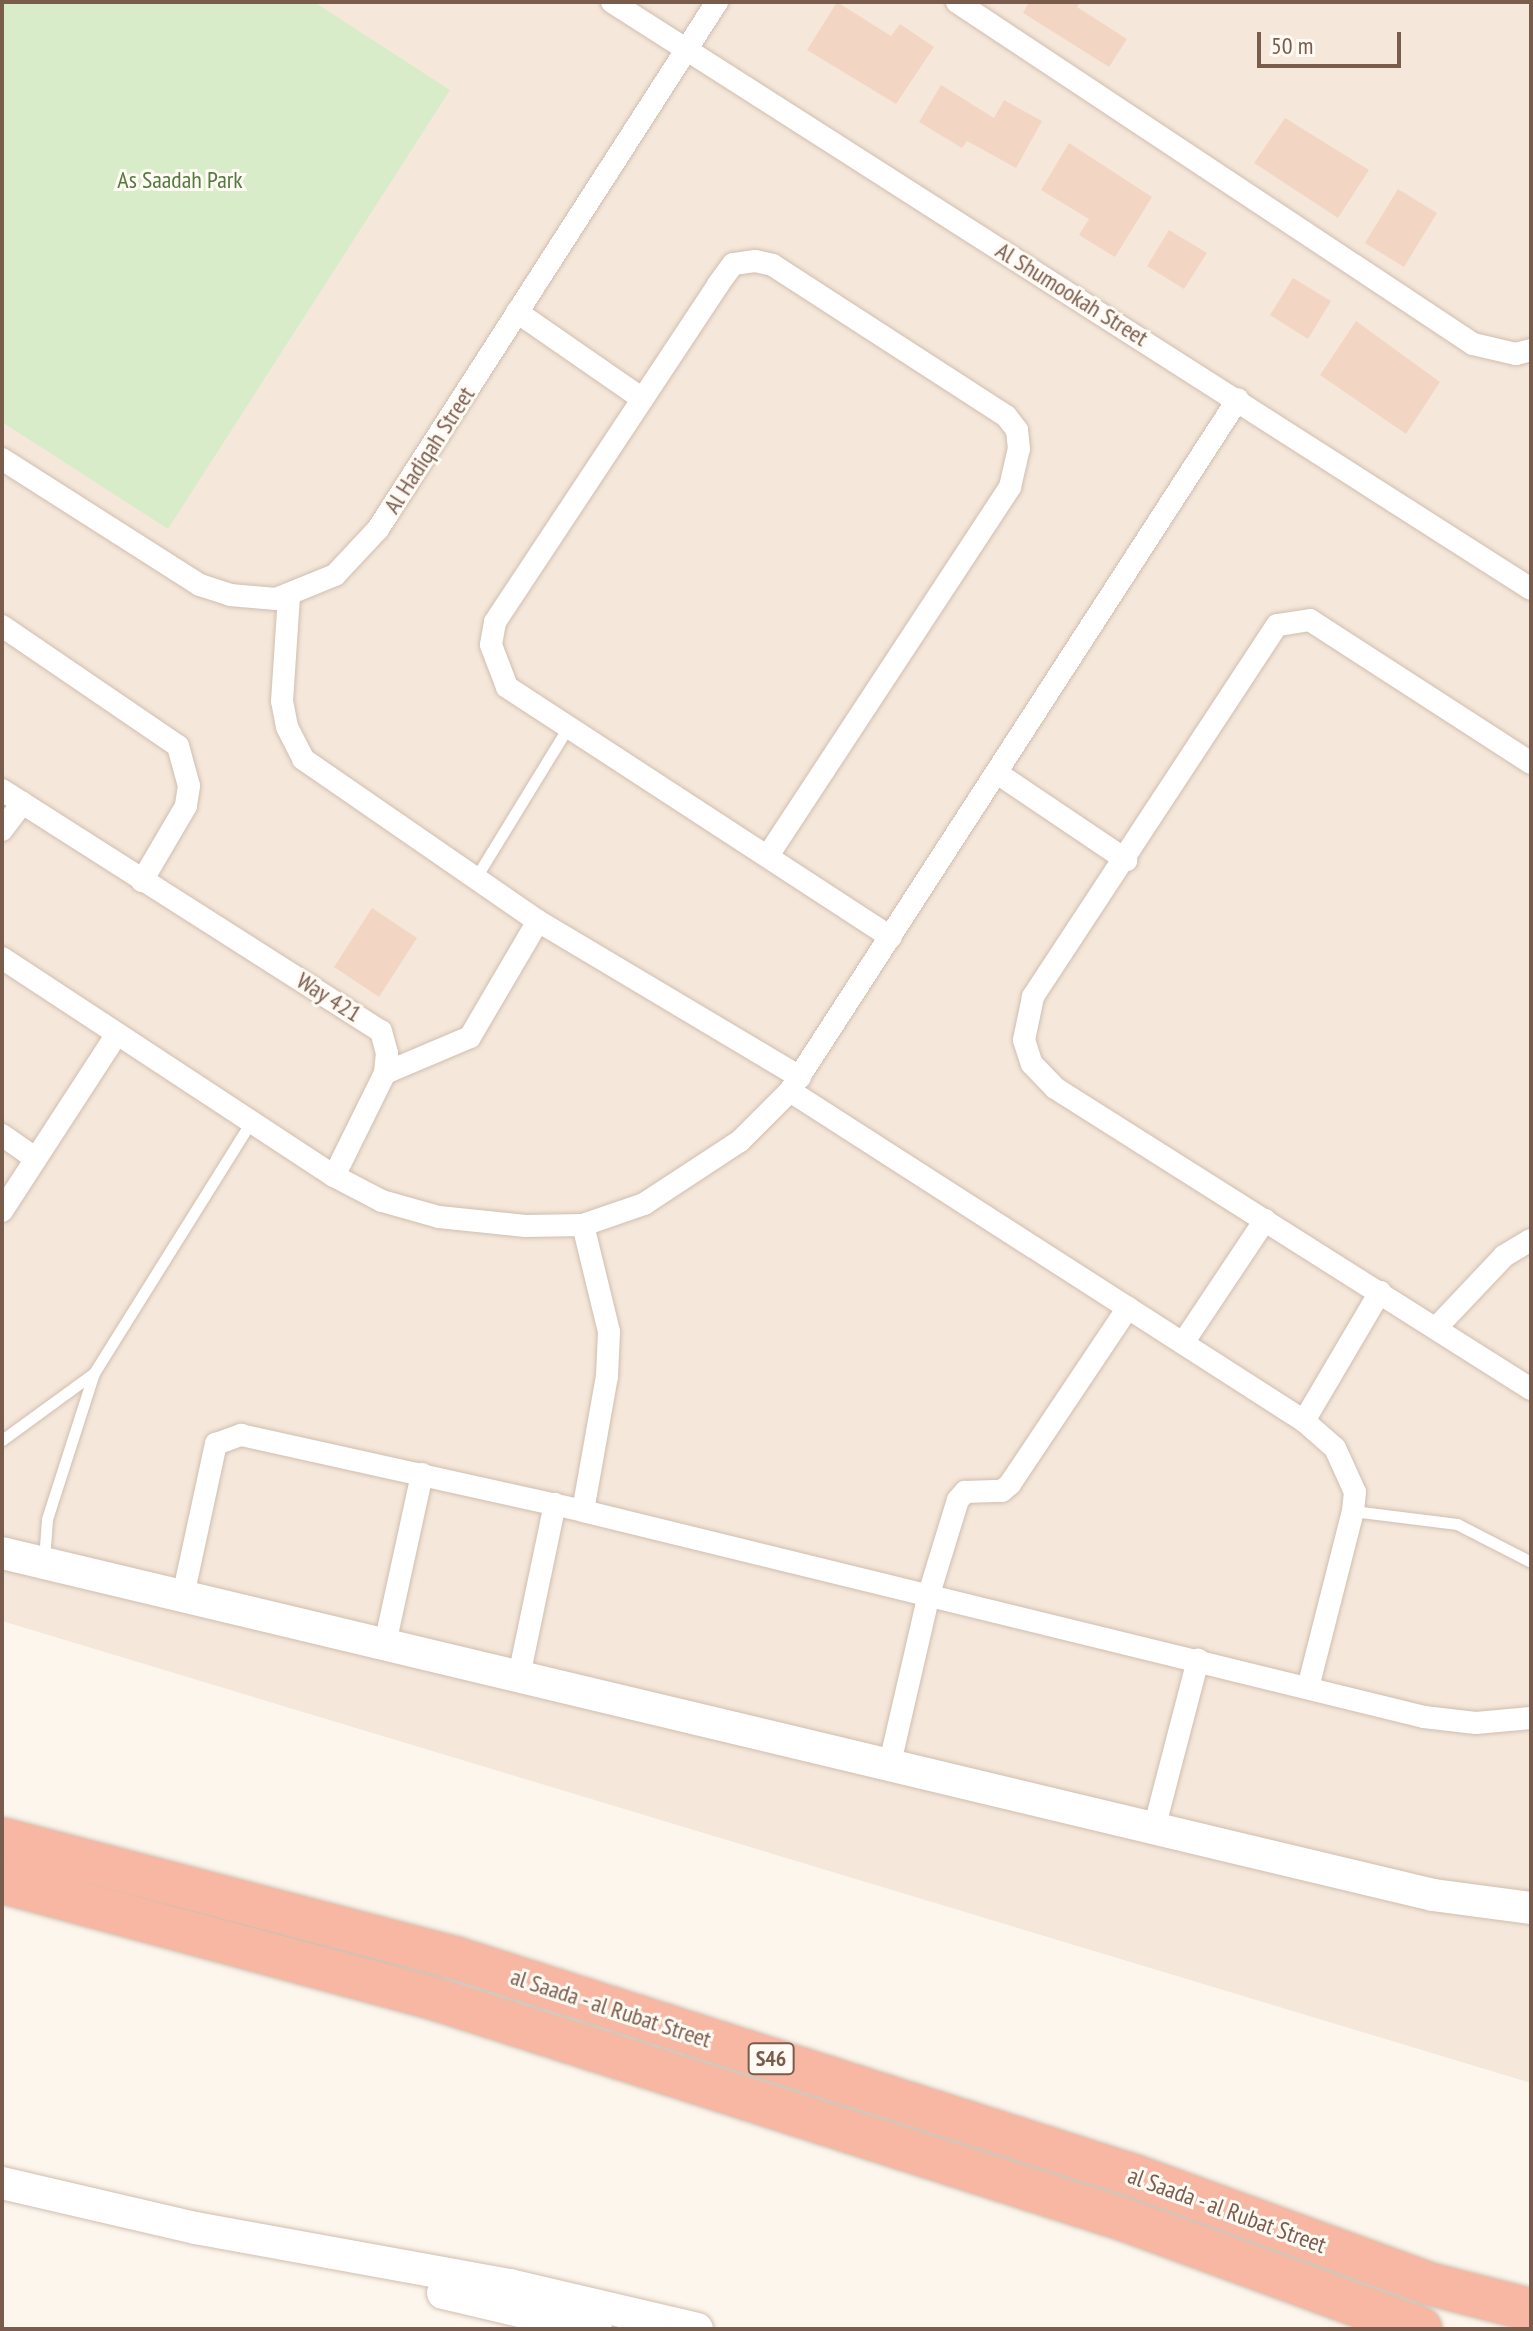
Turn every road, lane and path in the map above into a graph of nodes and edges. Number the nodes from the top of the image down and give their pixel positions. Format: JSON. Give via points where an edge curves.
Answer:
{"nodes":[{"id":1,"x":612,"y":2,"type":"edge"},
{"id":2,"x":717,"y":2,"type":"edge"},
{"id":3,"x":957,"y":2,"type":"edge"},
{"id":4,"x":685,"y":50,"type":"junction"},
{"id":5,"x":517,"y":312,"type":"junction"},
{"id":6,"x":1531,"y":350,"type":"edge"},
{"id":7,"x":641,"y":398,"type":"junction"},
{"id":8,"x":1238,"y":399,"type":"junction"},
{"id":9,"x":2,"y":459,"type":"edge"},
{"id":10,"x":1531,"y":589,"type":"edge"},
{"id":11,"x":289,"y":596,"type":"junction"},
{"id":12,"x":2,"y":626,"type":"edge"},
{"id":13,"x":570,"y":724,"type":"junction"},
{"id":14,"x":1531,"y":763,"type":"edge"},
{"id":15,"x":997,"y":773,"type":"junction"},
{"id":16,"x":2,"y":790,"type":"edge"},
{"id":17,"x":22,"y":803,"type":"junction"},
{"id":18,"x":2,"y":830,"type":"edge"},
{"id":19,"x":769,"y":854,"type":"junction"},
{"id":20,"x":1126,"y":860,"type":"junction"},
{"id":21,"x":474,"y":879,"type":"junction"},
{"id":22,"x":142,"y":881,"type":"junction"},
{"id":23,"x":538,"y":921,"type":"junction"},
{"id":24,"x":891,"y":937,"type":"junction"},
{"id":25,"x":2,"y":958,"type":"edge"},
{"id":26,"x":117,"y":1034,"type":"junction"},
{"id":27,"x":385,"y":1073,"type":"junction"},
{"id":28,"x":795,"y":1084,"type":"junction"},
{"id":29,"x":251,"y":1122,"type":"junction"},
{"id":30,"x":2,"y":1135,"type":"edge"},
{"id":31,"x":34,"y":1157,"type":"junction"},
{"id":32,"x":334,"y":1176,"type":"junction"},
{"id":33,"x":2,"y":1211,"type":"edge"},
{"id":34,"x":1265,"y":1220,"type":"junction"},
{"id":35,"x":583,"y":1225,"type":"junction"},
{"id":36,"x":1531,"y":1240,"type":"edge"},
{"id":37,"x":1380,"y":1292,"type":"junction"},
{"id":38,"x":1128,"y":1308,"type":"junction"},
{"id":39,"x":1436,"y":1328,"type":"junction"},
{"id":40,"x":1183,"y":1343,"type":"junction"},
{"id":41,"x":94,"y":1373,"type":"junction"},
{"id":42,"x":1531,"y":1389,"type":"edge"},
{"id":43,"x":1304,"y":1421,"type":"junction"},
{"id":44,"x":2,"y":1440,"type":"edge"},
{"id":45,"x":422,"y":1474,"type":"junction"},
{"id":46,"x":555,"y":1504,"type":"junction"},
{"id":47,"x":583,"y":1511,"type":"junction"},
{"id":48,"x":1353,"y":1511,"type":"junction"},
{"id":49,"x":2,"y":1553,"type":"edge"},
{"id":50,"x":1531,"y":1562,"type":"edge"},
{"id":51,"x":44,"y":1563,"type":"junction"},
{"id":52,"x":929,"y":1594,"type":"junction"},
{"id":53,"x":183,"y":1596,"type":"junction"},
{"id":54,"x":385,"y":1644,"type":"junction"},
{"id":55,"x":1198,"y":1660,"type":"junction"},
{"id":56,"x":519,"y":1676,"type":"junction"},
{"id":57,"x":1308,"y":1687,"type":"junction"},
{"id":58,"x":1531,"y":1718,"type":"edge"},
{"id":59,"x":890,"y":1763,"type":"junction"},
{"id":60,"x":1155,"y":1825,"type":"junction"},
{"id":61,"x":2,"y":1839,"type":"edge"},
{"id":62,"x":2,"y":1882,"type":"edge"},
{"id":63,"x":1531,"y":1908,"type":"edge"},
{"id":64,"x":2,"y":2183,"type":"edge"},
{"id":65,"x":196,"y":2228,"type":"junction"},
{"id":66,"x":1531,"y":2310,"type":"edge"},
{"id":67,"x":596,"y":2329,"type":"edge"},
{"id":68,"x":697,"y":2329,"type":"edge"},
{"id":69,"x":1421,"y":2329,"type":"edge"}],
"edges":[{"from":1,"to":4,"type":"street","name":"Al Shumookah Street"},
{"from":2,"to":4,"type":"street","name":"Al Hadiqah Street"},
{"from":3,"to":6,"type":"street","via":[[1473,344],[1516,354]]},
{"from":4,"to":5,"type":"street","name":"Al Hadiqah Street"},
{"from":4,"to":8,"type":"street","name":"Al Shumookah Street"},
{"from":5,"to":7,"type":"street"},
{"from":5,"to":11,"type":"street","name":"Al Hadiqah Street","via":[[378,529],[335,575]]},
{"from":7,"to":13,"type":"street","via":[[495,622],[491,645],[507,687]]},
{"from":7,"to":19,"type":"street","via":[[733,264],[755,261],[773,265],[1006,416],[1017,430],[1017,470],[1010,487]]},
{"from":8,"to":10,"type":"street","name":"Al Shumookah Street"},
{"from":8,"to":15,"type":"street"},
{"from":9,"to":11,"type":"street","name":"Al Hadiqah Street","via":[[200,585],[248,598]]},
{"from":11,"to":21,"type":"street","via":[[282,701],[287,727],[303,759]]},
{"from":12,"to":22,"type":"street","via":[[178,746],[189,786],[186,806]]},
{"from":13,"to":19,"type":"street"},
{"from":13,"to":21,"type":"lane"},
{"from":14,"to":20,"type":"street","via":[[1329,631],[1310,620],[1290,621],[1277,625],[1263,641]]},
{"from":15,"to":20,"type":"street"},
{"from":15,"to":24,"type":"street"},
{"from":16,"to":17,"type":"street","name":"Way 421"},
{"from":17,"to":18,"type":"street"},
{"from":17,"to":22,"type":"street","name":"Way 421"},
{"from":19,"to":24,"type":"street"},
{"from":20,"to":34,"type":"street","via":[[1033,997],[1024,1040],[1032,1064],[1055,1088]]},
{"from":21,"to":23,"type":"street"},
{"from":22,"to":27,"type":"street","name":"Way 421","via":[[381,1031]]},
{"from":23,"to":27,"type":"street","via":[[470,1037]]},
{"from":23,"to":28,"type":"street"},
{"from":24,"to":28,"type":"street"},
{"from":25,"to":26,"type":"street"},
{"from":26,"to":29,"type":"street"},
{"from":26,"to":31,"type":"street"},
{"from":27,"to":32,"type":"street"},
{"from":28,"to":35,"type":"street","via":[[740,1141],[702,1169],[644,1204]]},
{"from":28,"to":38,"type":"street"},
{"from":29,"to":32,"type":"street"},
{"from":29,"to":41,"type":"lane"},
{"from":30,"to":31,"type":"street"},
{"from":31,"to":33,"type":"street"},
{"from":32,"to":35,"type":"street","via":[[382,1201],[439,1217],[526,1226]]},
{"from":34,"to":37,"type":"street"},
{"from":34,"to":40,"type":"street"},
{"from":35,"to":47,"type":"street","via":[[609,1332],[607,1376]]},
{"from":36,"to":39,"type":"street","via":[[1504,1256]]},
{"from":37,"to":39,"type":"street"},
{"from":37,"to":43,"type":"street"},
{"from":38,"to":40,"type":"street"},
{"from":38,"to":52,"type":"street","via":[[1010,1484],[990,1494],[965,1492],[958,1500]]},
{"from":39,"to":42,"type":"street"},
{"from":40,"to":43,"type":"street"},
{"from":41,"to":44,"type":"lane"},
{"from":41,"to":51,"type":"lane","via":[[47,1519]]},
{"from":43,"to":48,"type":"street","via":[[1335,1448],[1348,1468],[1355,1492]]},
{"from":45,"to":46,"type":"street"},
{"from":45,"to":53,"type":"street","via":[[228,1436],[216,1444]]},
{"from":45,"to":54,"type":"street"},
{"from":46,"to":47,"type":"street"},
{"from":46,"to":56,"type":"street"},
{"from":47,"to":52,"type":"street"},
{"from":48,"to":50,"type":"lane","via":[[1457,1524]]},
{"from":48,"to":57,"type":"street"},
{"from":49,"to":51,"type":"street"},
{"from":51,"to":53,"type":"street"},
{"from":52,"to":55,"type":"street"},
{"from":52,"to":59,"type":"street"},
{"from":53,"to":54,"type":"street"},
{"from":54,"to":56,"type":"street"},
{"from":55,"to":57,"type":"street"},
{"from":55,"to":60,"type":"street"},
{"from":56,"to":59,"type":"street"},
{"from":57,"to":58,"type":"street","via":[[1441,1721]]},
{"from":59,"to":60,"type":"street"},
{"from":60,"to":63,"type":"street","via":[[1433,1895]]},
{"from":61,"to":66,"type":"highway","name":"al Saada - al Rubat Street","number":"S46","via":[[456,1958],[1135,2176],[1430,2284]]},
{"from":62,"to":69,"type":"highway","name":"al Saada - al Rubat Street","number":"S46","via":[[435,1999],[1125,2220]]},
{"from":64,"to":65,"type":"street"},
{"from":65,"to":67,"type":"street","via":[[303,2260]]},
{"from":65,"to":68,"type":"street","via":[[510,2285]]}]}
